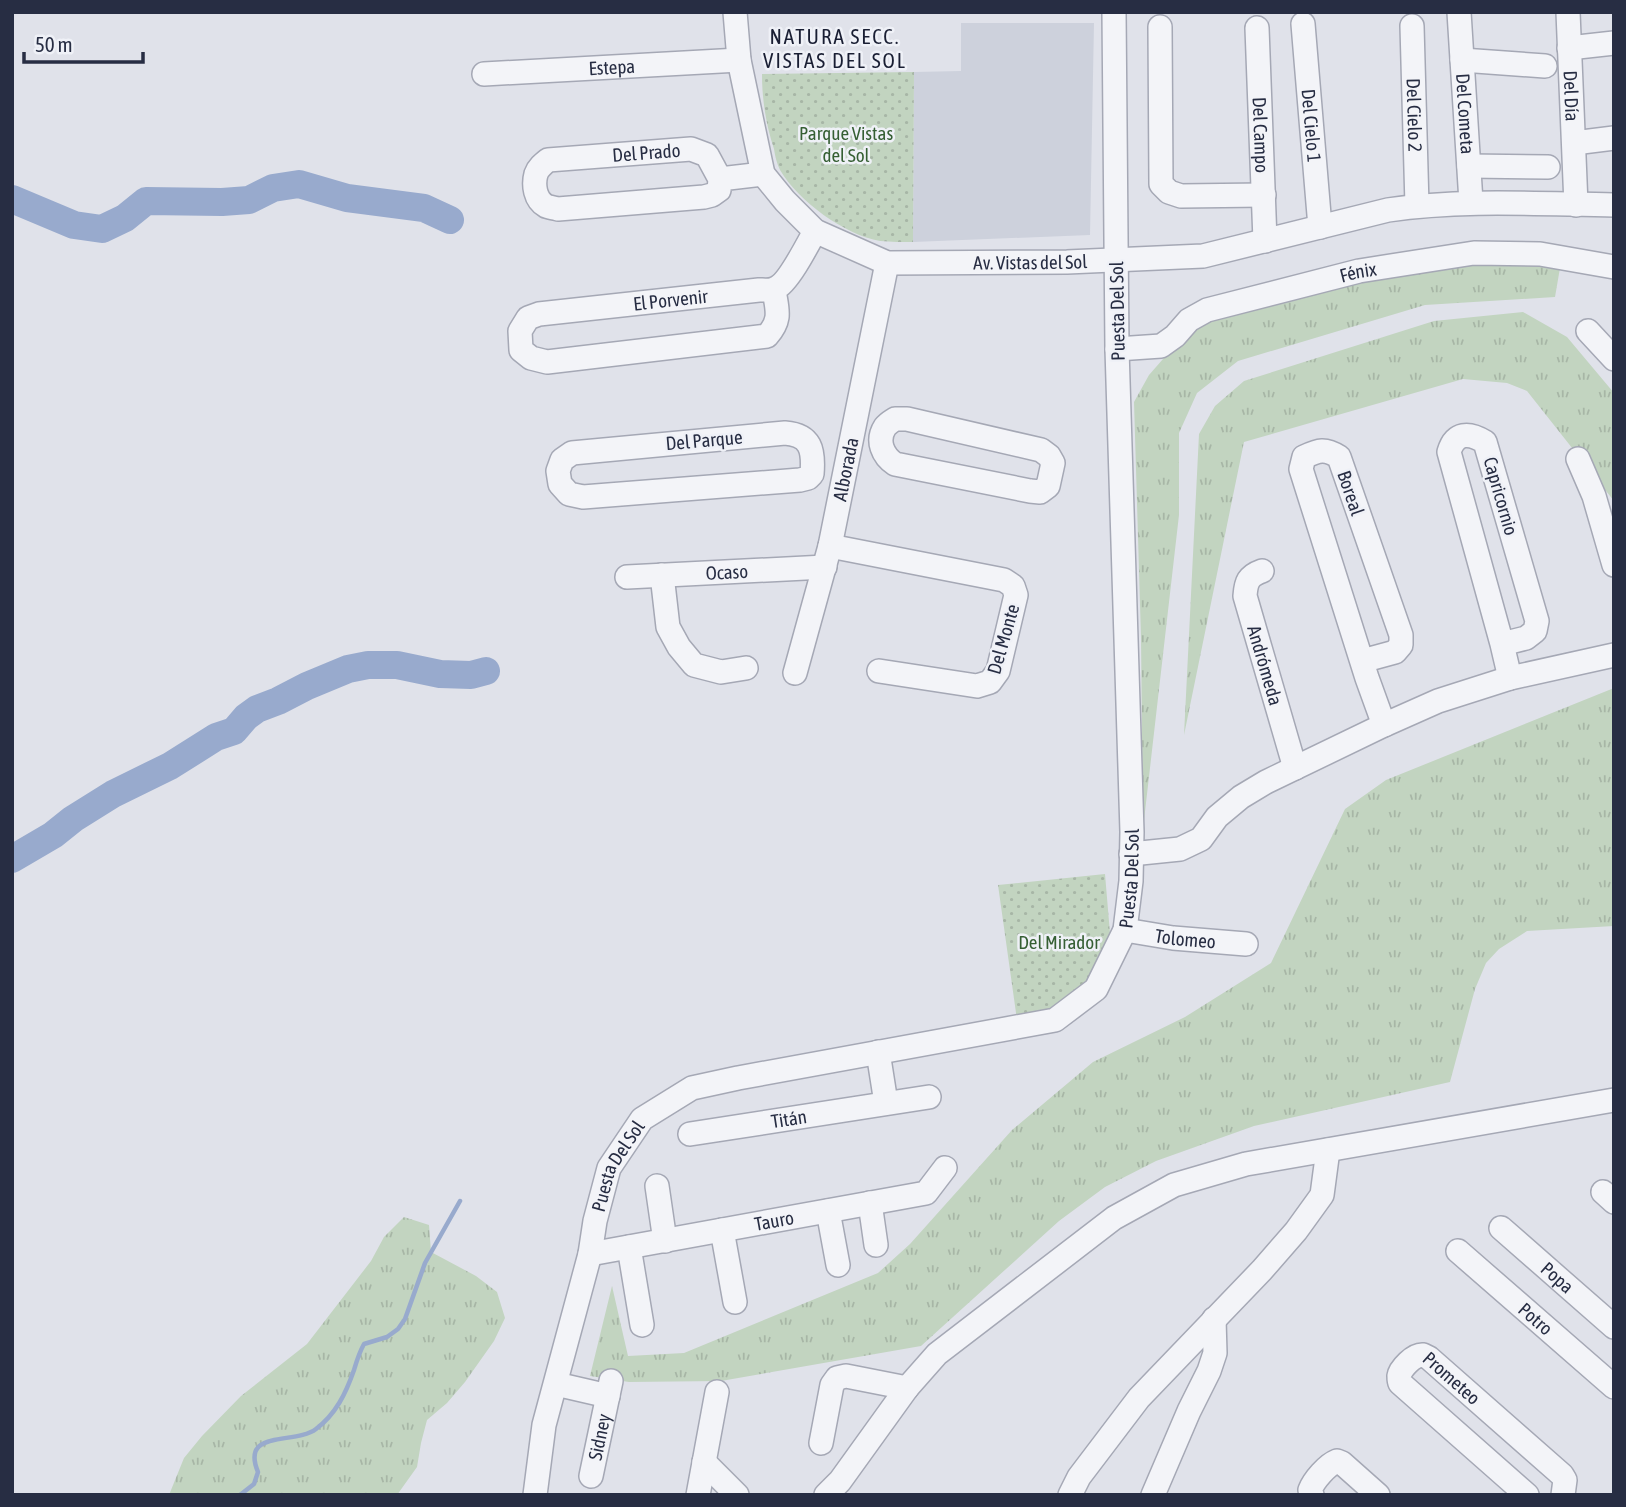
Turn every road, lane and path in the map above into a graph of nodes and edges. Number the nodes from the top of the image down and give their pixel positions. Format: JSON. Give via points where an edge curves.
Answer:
{"nodes":[{"id":1,"x":736,"y":12,"type":"edge"},
{"id":2,"x":1114,"y":12,"type":"edge"},
{"id":3,"x":1459,"y":12,"type":"edge"},
{"id":4,"x":1568,"y":12,"type":"edge"},
{"id":5,"x":1303,"y":24,"type":"dead end"},
{"id":6,"x":1412,"y":26,"type":"dead end"},
{"id":7,"x":1160,"y":27,"type":"dead end"},
{"id":8,"x":1257,"y":28,"type":"dead end"},
{"id":9,"x":1614,"y":43,"type":"edge"},
{"id":10,"x":1569,"y":48,"type":"junction"},
{"id":11,"x":739,"y":60,"type":"junction"},
{"id":12,"x":1462,"y":60,"type":"junction"},
{"id":13,"x":1545,"y":66,"type":"dead end"},
{"id":14,"x":484,"y":74,"type":"dead end"},
{"id":15,"x":1614,"y":138,"type":"edge"},
{"id":16,"x":1574,"y":143,"type":"junction"},
{"id":17,"x":1469,"y":166,"type":"junction"},
{"id":18,"x":1548,"y":167,"type":"dead end"},
{"id":19,"x":763,"y":174,"type":"junction"},
{"id":20,"x":720,"y":179,"type":"junction"},
{"id":21,"x":1264,"y":195,"type":"junction"},
{"id":22,"x":1471,"y":202,"type":"junction"},
{"id":23,"x":1576,"y":205,"type":"junction"},
{"id":24,"x":1614,"y":205,"type":"edge"},
{"id":25,"x":1417,"y":206,"type":"junction"},
{"id":26,"x":1320,"y":227,"type":"junction"},
{"id":27,"x":815,"y":231,"type":"junction"},
{"id":28,"x":1265,"y":241,"type":"junction"},
{"id":29,"x":1115,"y":260,"type":"junction"},
{"id":30,"x":887,"y":263,"type":"junction"},
{"id":31,"x":1614,"y":267,"type":"edge"},
{"id":32,"x":774,"y":290,"type":"junction"},
{"id":33,"x":1588,"y":331,"type":"dead end"},
{"id":34,"x":1117,"y":349,"type":"junction"},
{"id":35,"x":1614,"y":359,"type":"edge"},
{"id":36,"x":853,"y":433,"type":"junction"},
{"id":37,"x":881,"y":439,"type":"junction"},
{"id":38,"x":1578,"y":459,"type":"dead end"},
{"id":39,"x":847,"y":464,"type":"junction"},
{"id":40,"x":813,"y":466,"type":"junction"},
{"id":41,"x":827,"y":557,"type":"junction"},
{"id":42,"x":1614,"y":565,"type":"edge"},
{"id":43,"x":1262,"y":571,"type":"dead end"},
{"id":44,"x":662,"y":575,"type":"junction"},
{"id":45,"x":627,"y":577,"type":"dead end"},
{"id":46,"x":1502,"y":644,"type":"junction"},
{"id":47,"x":1614,"y":655,"type":"edge"},
{"id":48,"x":1362,"y":661,"type":"junction"},
{"id":49,"x":746,"y":668,"type":"dead end"},
{"id":50,"x":879,"y":671,"type":"dead end"},
{"id":51,"x":795,"y":673,"type":"dead end"},
{"id":52,"x":1510,"y":678,"type":"junction"},
{"id":53,"x":1384,"y":725,"type":"junction"},
{"id":54,"x":1295,"y":768,"type":"junction"},
{"id":55,"x":1132,"y":853,"type":"junction"},
{"id":56,"x":1125,"y":930,"type":"junction"},
{"id":57,"x":1246,"y":944,"type":"dead end"},
{"id":58,"x":878,"y":1052,"type":"junction"},
{"id":59,"x":929,"y":1097,"type":"dead end"},
{"id":60,"x":1614,"y":1100,"type":"edge"},
{"id":61,"x":886,"y":1103,"type":"junction"},
{"id":62,"x":690,"y":1134,"type":"dead end"},
{"id":63,"x":1328,"y":1150,"type":"junction"},
{"id":64,"x":945,"y":1168,"type":"dead end"},
{"id":65,"x":657,"y":1186,"type":"dead end"},
{"id":66,"x":870,"y":1203,"type":"junction"},
{"id":67,"x":828,"y":1211,"type":"junction"},
{"id":68,"x":1501,"y":1228,"type":"dead end"},
{"id":69,"x":722,"y":1230,"type":"junction"},
{"id":70,"x":665,"y":1241,"type":"junction"},
{"id":71,"x":876,"y":1245,"type":"dead end"},
{"id":72,"x":629,"y":1247,"type":"junction"},
{"id":73,"x":1458,"y":1251,"type":"dead end"},
{"id":74,"x":590,"y":1254,"type":"junction"},
{"id":75,"x":838,"y":1265,"type":"dead end"},
{"id":76,"x":735,"y":1302,"type":"dead end"},
{"id":77,"x":1214,"y":1319,"type":"junction"},
{"id":78,"x":642,"y":1325,"type":"dead end"},
{"id":79,"x":1614,"y":1327,"type":"edge"},
{"id":80,"x":556,"y":1384,"type":"junction"},
{"id":81,"x":1614,"y":1387,"type":"edge"},
{"id":82,"x":907,"y":1388,"type":"junction"},
{"id":83,"x":717,"y":1392,"type":"dead end"},
{"id":84,"x":821,"y":1443,"type":"dead end"},
{"id":85,"x":704,"y":1462,"type":"junction"},
{"id":86,"x":591,"y":1476,"type":"dead end"},
{"id":87,"x":535,"y":1495,"type":"edge"},
{"id":88,"x":698,"y":1495,"type":"edge"},
{"id":89,"x":737,"y":1495,"type":"edge"},
{"id":90,"x":826,"y":1495,"type":"edge"},
{"id":91,"x":1070,"y":1495,"type":"edge"},
{"id":92,"x":1153,"y":1495,"type":"edge"},
{"id":93,"x":1312,"y":1495,"type":"edge"},
{"id":94,"x":1378,"y":1495,"type":"edge"},
{"id":95,"x":1527,"y":1495,"type":"edge"},
{"id":96,"x":1563,"y":1495,"type":"edge"}],
"edges":[{"from":1,"to":11,"type":"street","name":"Av. Vistas del Sol"},
{"from":2,"to":29,"type":"street","name":"Puesta Del Sol"},
{"from":3,"to":12,"type":"street","name":"Del Cometa"},
{"from":4,"to":10,"type":"street","name":"Del Día"},
{"from":5,"to":26,"type":"street","name":"Del Cielo 1"},
{"from":6,"to":25,"type":"street","name":"Del Cielo 2"},
{"from":7,"to":21,"type":"street","via":[[1161,184],[1181,196]]},
{"from":8,"to":21,"type":"street","name":"Del Campo"},
{"from":9,"to":10,"type":"street","name":"Del Día"},
{"from":10,"to":16,"type":"street","name":"Del Día"},
{"from":11,"to":14,"type":"street","name":"Estepa"},
{"from":11,"to":19,"type":"street","name":"Av. Vistas del Sol"},
{"from":12,"to":13,"type":"street","name":"Del Cometa"},
{"from":12,"to":17,"type":"street","name":"Del Cometa"},
{"from":15,"to":16,"type":"street","name":"Del Día"},
{"from":16,"to":23,"type":"street","name":"Del Día"},
{"from":17,"to":18,"type":"street","name":"Del Cometa"},
{"from":17,"to":22,"type":"street","name":"Del Cometa"},
{"from":19,"to":20,"type":"street"},
{"from":19,"to":27,"type":"street","name":"Av. Vistas del Sol"},
{"from":20,"to":20,"type":"street","name":"Del Prado","via":[[707,155],[691,149],[548,160],[536,175],[536,191],[539,201],[558,209],[704,197],[719,190]]},
{"from":21,"to":28,"type":"street","name":"Del Campo"},
{"from":22,"to":23,"type":"street","name":"Av. Vistas del Sol"},
{"from":22,"to":25,"type":"street","name":"Av. Vistas del Sol"},
{"from":23,"to":24,"type":"street","name":"Av. Vistas del Sol"},
{"from":25,"to":26,"type":"street","name":"Av. Vistas del Sol"},
{"from":26,"to":28,"type":"street","name":"Av. Vistas del Sol"},
{"from":27,"to":30,"type":"street","name":"Av. Vistas del Sol"},
{"from":27,"to":32,"type":"street","via":[[787,278]]},
{"from":28,"to":29,"type":"street","name":"Av. Vistas del Sol","via":[[1203,256]]},
{"from":29,"to":30,"type":"street","name":"Av. Vistas del Sol"},
{"from":29,"to":34,"type":"street","name":"Puesta Del Sol"},
{"from":30,"to":36,"type":"street","name":"Alborada"},
{"from":31,"to":34,"type":"street","name":"Fénix","via":[[1540,254],[1474,253],[1359,271],[1208,310],[1189,320],[1161,346]]},
{"from":32,"to":32,"type":"street","name":"El Porvenir","via":[[539,314],[528,318],[520,331],[521,349],[531,358],[547,362],[767,336],[778,317]]},
{"from":33,"to":35,"type":"street"},
{"from":34,"to":55,"type":"street","name":"Puesta Del Sol"},
{"from":36,"to":37,"type":"street"},
{"from":36,"to":39,"type":"street","name":"Alborada"},
{"from":37,"to":37,"type":"street","name":"Alborada","via":[[887,459],[895,464],[1040,492],[1048,486],[1053,463],[1041,450],[906,419],[885,426]]},
{"from":38,"to":42,"type":"street"},
{"from":39,"to":40,"type":"street"},
{"from":39,"to":41,"type":"street","name":"Alborada"},
{"from":40,"to":40,"type":"street","name":"Del Parque","via":[[812,474],[800,480],[583,497],[569,494],[560,484],[558,471],[562,460],[572,453],[785,433],[805,438]]},
{"from":41,"to":44,"type":"street","name":"Ocaso"},
{"from":41,"to":50,"type":"street","name":"Del Monte","via":[[1004,580],[1013,586],[1016,595],[998,671],[990,682],[977,686]]},
{"from":41,"to":51,"type":"street","name":"Alborada"},
{"from":43,"to":54,"type":"street","name":"Andrómeda","via":[[1246,583],[1245,596]]},
{"from":44,"to":45,"type":"street","name":"Ocaso"},
{"from":44,"to":49,"type":"street","via":[[668,627],[694,665],[721,672]]},
{"from":46,"to":46,"type":"street","name":"Capricornio","via":[[1448,452],[1461,436],[1475,435],[1485,442],[1537,621],[1535,631],[1526,638]]},
{"from":46,"to":52,"type":"street","name":"Capricornio"},
{"from":47,"to":52,"type":"street"},
{"from":48,"to":48,"type":"street","name":"Boreal","via":[[1301,469],[1304,457],[1316,451],[1339,457],[1401,635],[1395,652]]},
{"from":48,"to":53,"type":"street","name":"Boreal"},
{"from":52,"to":53,"type":"street","via":[[1438,701]]},
{"from":53,"to":54,"type":"street"},
{"from":54,"to":55,"type":"street","via":[[1241,797],[1217,817],[1201,839],[1180,849]]},
{"from":55,"to":56,"type":"street","name":"Puesta Del Sol"},
{"from":56,"to":57,"type":"street","name":"Tolomeo"},
{"from":56,"to":58,"type":"street","name":"Puesta Del Sol","via":[[1096,989],[1055,1020]]},
{"from":58,"to":61,"type":"street"},
{"from":58,"to":74,"type":"street","name":"Puesta Del Sol","via":[[692,1088],[642,1119],[609,1168]]},
{"from":59,"to":61,"type":"street","name":"Titán"},
{"from":60,"to":63,"type":"street"},
{"from":61,"to":62,"type":"street","name":"Titán"},
{"from":63,"to":77,"type":"street","via":[[1322,1195],[1296,1231]]},
{"from":63,"to":82,"type":"street","via":[[1246,1164],[1174,1185],[1114,1218],[937,1354]]},
{"from":64,"to":66,"type":"street","name":"Tauro","via":[[926,1193]]},
{"from":65,"to":70,"type":"street"},
{"from":66,"to":67,"type":"street","name":"Tauro"},
{"from":66,"to":71,"type":"street"},
{"from":67,"to":69,"type":"street","name":"Tauro"},
{"from":67,"to":75,"type":"street"},
{"from":68,"to":79,"type":"street","name":"Popa"},
{"from":69,"to":70,"type":"street","name":"Tauro"},
{"from":69,"to":76,"type":"street"},
{"from":70,"to":72,"type":"street","name":"Tauro"},
{"from":72,"to":74,"type":"street","name":"Tauro"},
{"from":72,"to":78,"type":"street"},
{"from":73,"to":81,"type":"street","name":"Potro"},
{"from":74,"to":80,"type":"street","name":"Puesta Del Sol"},
{"from":77,"to":91,"type":"street","via":[[1139,1398]]},
{"from":77,"to":92,"type":"street","via":[[1209,1371]]},
{"from":80,"to":86,"type":"street","name":"Sidney","via":[[609,1388]]},
{"from":80,"to":87,"type":"street","name":"Puesta Del Sol","via":[[544,1425]]},
{"from":82,"to":84,"type":"street","via":[[837,1378]]},
{"from":82,"to":90,"type":"street","via":[[841,1481]]},
{"from":83,"to":85,"type":"street"},
{"from":85,"to":88,"type":"street"},
{"from":85,"to":89,"type":"street"},
{"from":93,"to":94,"type":"street","via":[[1312,1484],[1337,1461]]},
{"from":95,"to":96,"type":"street","name":"Prometeo","via":[[1400,1383],[1401,1372],[1413,1359],[1429,1358],[1562,1475]]}]}
